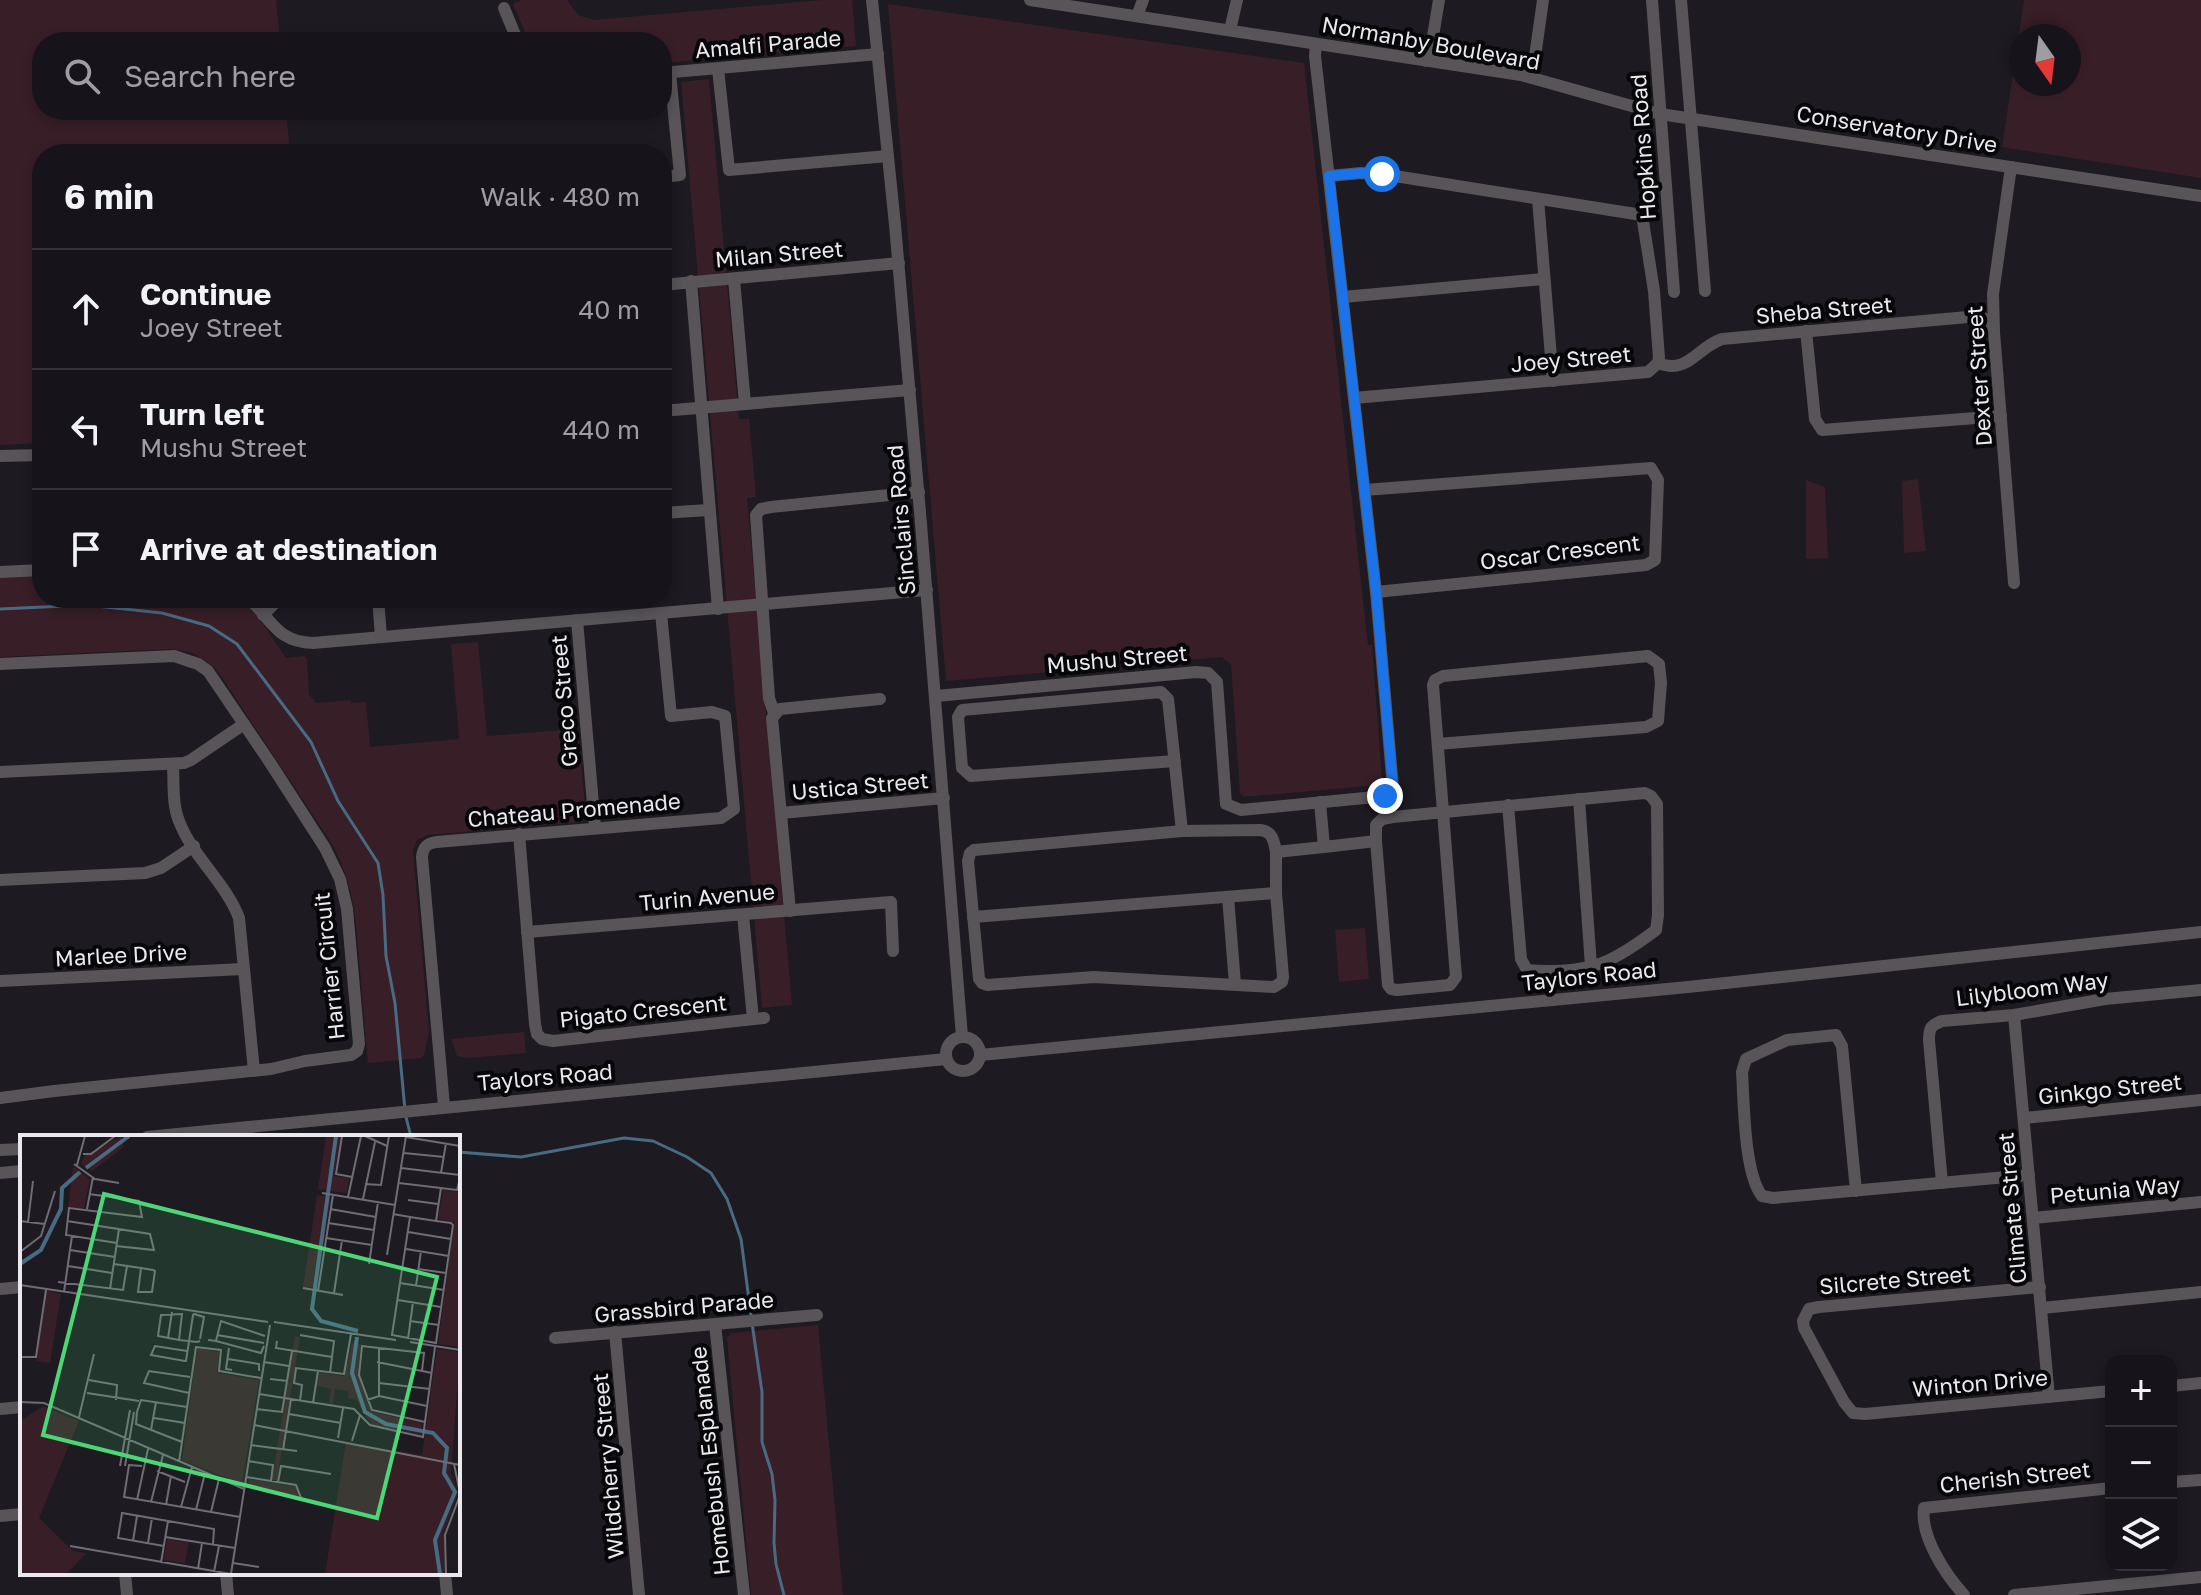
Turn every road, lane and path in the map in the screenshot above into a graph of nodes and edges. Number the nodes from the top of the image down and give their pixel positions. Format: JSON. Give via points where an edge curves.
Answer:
{"nodes":[{"id":1,"x":872,"y":0,"type":"edge"},
{"id":2,"x":1030,"y":0,"type":"edge"},
{"id":3,"x":1143,"y":0,"type":"edge"},
{"id":4,"x":1237,"y":0,"type":"edge"},
{"id":5,"x":1439,"y":0,"type":"edge"},
{"id":6,"x":1543,"y":0,"type":"edge"},
{"id":7,"x":1652,"y":0,"type":"edge"},
{"id":8,"x":1681,"y":0,"type":"edge"},
{"id":9,"x":1045,"y":1,"type":"edge"},
{"id":10,"x":504,"y":8,"type":"dead end"},
{"id":11,"x":1137,"y":16,"type":"junction"},
{"id":12,"x":1230,"y":30,"type":"junction"},
{"id":13,"x":514,"y":32,"type":"edge"},
{"id":14,"x":1316,"y":44,"type":"junction"},
{"id":15,"x":878,"y":54,"type":"junction"},
{"id":16,"x":1426,"y":61,"type":"junction"},
{"id":17,"x":718,"y":69,"type":"junction"},
{"id":18,"x":672,"y":73,"type":"edge"},
{"id":19,"x":1532,"y":78,"type":"junction"},
{"id":20,"x":1588,"y":95,"type":"joint"},
{"id":21,"x":1660,"y":114,"type":"junction"},
{"id":22,"x":672,"y":117,"type":"edge"},
{"id":23,"x":1691,"y":118,"type":"junction"},
{"id":24,"x":888,"y":156,"type":"junction"},
{"id":25,"x":2011,"y":167,"type":"junction"},
{"id":26,"x":672,"y":176,"type":"edge"},
{"id":27,"x":1329,"y":176,"type":"junction"},
{"id":28,"x":2201,"y":196,"type":"edge"},
{"id":29,"x":1538,"y":199,"type":"junction"},
{"id":30,"x":899,"y":263,"type":"junction"},
{"id":31,"x":734,"y":279,"type":"junction"},
{"id":32,"x":1543,"y":279,"type":"junction"},
{"id":33,"x":691,"y":281,"type":"junction"},
{"id":34,"x":672,"y":284,"type":"edge"},
{"id":35,"x":1705,"y":291,"type":"dead end"},
{"id":36,"x":1674,"y":292,"type":"dead end"},
{"id":37,"x":1343,"y":297,"type":"junction"},
{"id":38,"x":1806,"y":331,"type":"junction"},
{"id":39,"x":1994,"y":332,"type":"junction"},
{"id":40,"x":1658,"y":363,"type":"junction"},
{"id":41,"x":1553,"y":381,"type":"junction"},
{"id":42,"x":910,"y":390,"type":"junction"},
{"id":43,"x":1354,"y":398,"type":"junction"},
{"id":44,"x":745,"y":404,"type":"junction"},
{"id":45,"x":701,"y":408,"type":"junction"},
{"id":46,"x":672,"y":410,"type":"edge"},
{"id":47,"x":2001,"y":416,"type":"junction"},
{"id":48,"x":32,"y":455,"type":"edge"},
{"id":49,"x":0,"y":456,"type":"edge"},
{"id":50,"x":1365,"y":490,"type":"junction"},
{"id":51,"x":919,"y":492,"type":"junction"},
{"id":52,"x":709,"y":510,"type":"junction"},
{"id":53,"x":672,"y":512,"type":"edge"},
{"id":54,"x":32,"y":570,"type":"edge"},
{"id":55,"x":0,"y":572,"type":"edge"},
{"id":56,"x":2014,"y":583,"type":"dead end"},
{"id":57,"x":927,"y":590,"type":"junction"},
{"id":58,"x":1376,"y":592,"type":"junction"},
{"id":59,"x":762,"y":605,"type":"junction"},
{"id":60,"x":257,"y":608,"type":"edge"},
{"id":61,"x":270,"y":608,"type":"edge"},
{"id":62,"x":379,"y":608,"type":"edge"},
{"id":63,"x":718,"y":609,"type":"junction"},
{"id":64,"x":661,"y":613,"type":"junction"},
{"id":65,"x":263,"y":615,"type":"junction"},
{"id":66,"x":577,"y":620,"type":"junction"},
{"id":67,"x":381,"y":637,"type":"junction"},
{"id":68,"x":0,"y":664,"type":"edge"},
{"id":69,"x":936,"y":696,"type":"junction"},
{"id":70,"x":880,"y":699,"type":"dead end"},
{"id":71,"x":774,"y":713,"type":"junction"},
{"id":72,"x":244,"y":724,"type":"junction"},
{"id":73,"x":1438,"y":744,"type":"junction"},
{"id":74,"x":1175,"y":761,"type":"junction"},
{"id":75,"x":173,"y":765,"type":"junction"},
{"id":76,"x":0,"y":772,"type":"edge"},
{"id":77,"x":944,"y":798,"type":"junction"},
{"id":78,"x":1579,"y":799,"type":"junction"},
{"id":79,"x":1320,"y":802,"type":"junction"},
{"id":80,"x":1508,"y":805,"type":"junction"},
{"id":81,"x":1443,"y":812,"type":"junction"},
{"id":82,"x":781,"y":813,"type":"junction"},
{"id":83,"x":595,"y":827,"type":"junction"},
{"id":84,"x":1182,"y":831,"type":"junction"},
{"id":85,"x":519,"y":834,"type":"junction"},
{"id":86,"x":1376,"y":841,"type":"junction"},
{"id":87,"x":194,"y":846,"type":"junction"},
{"id":88,"x":1324,"y":847,"type":"junction"},
{"id":89,"x":1276,"y":852,"type":"junction"},
{"id":90,"x":0,"y":880,"type":"edge"},
{"id":91,"x":1276,"y":893,"type":"junction"},
{"id":92,"x":1228,"y":897,"type":"junction"},
{"id":93,"x":790,"y":911,"type":"junction"},
{"id":94,"x":743,"y":915,"type":"junction"},
{"id":95,"x":973,"y":917,"type":"junction"},
{"id":96,"x":527,"y":932,"type":"junction"},
{"id":97,"x":2201,"y":932,"type":"edge"},
{"id":98,"x":893,"y":951,"type":"dead end"},
{"id":99,"x":1591,"y":966,"type":"junction"},
{"id":100,"x":243,"y":969,"type":"junction"},
{"id":101,"x":0,"y":981,"type":"edge"},
{"id":102,"x":1235,"y":984,"type":"junction"},
{"id":103,"x":2201,"y":990,"type":"edge"},
{"id":104,"x":2014,"y":1015,"type":"junction"},
{"id":105,"x":962,"y":1037,"type":"junction"},
{"id":106,"x":980,"y":1055,"type":"junction"},
{"id":107,"x":946,"y":1059,"type":"junction"},
{"id":108,"x":254,"y":1071,"type":"junction"},
{"id":109,"x":0,"y":1098,"type":"edge"},
{"id":110,"x":2201,"y":1100,"type":"edge"},
{"id":111,"x":444,"y":1106,"type":"junction"},
{"id":112,"x":2024,"y":1118,"type":"junction"},
{"id":113,"x":166,"y":1135,"type":"edge"},
{"id":114,"x":20,"y":1149,"type":"edge"},
{"id":115,"x":0,"y":1150,"type":"edge"},
{"id":116,"x":20,"y":1171,"type":"edge"},
{"id":117,"x":0,"y":1173,"type":"edge"},
{"id":118,"x":2029,"y":1175,"type":"junction"},
{"id":119,"x":1942,"y":1183,"type":"junction"},
{"id":120,"x":1856,"y":1191,"type":"junction"},
{"id":121,"x":2201,"y":1202,"type":"edge"},
{"id":122,"x":2033,"y":1218,"type":"junction"},
{"id":123,"x":20,"y":1287,"type":"edge"},
{"id":124,"x":2040,"y":1287,"type":"junction"},
{"id":125,"x":0,"y":1289,"type":"edge"},
{"id":126,"x":2201,"y":1292,"type":"edge"},
{"id":127,"x":2042,"y":1308,"type":"junction"},
{"id":128,"x":817,"y":1315,"type":"dead end"},
{"id":129,"x":715,"y":1324,"type":"junction"},
{"id":130,"x":615,"y":1332,"type":"junction"},
{"id":131,"x":555,"y":1338,"type":"dead end"},
{"id":132,"x":2201,"y":1383,"type":"edge"},
{"id":133,"x":2177,"y":1385,"type":"edge"},
{"id":134,"x":2105,"y":1392,"type":"edge"},
{"id":135,"x":2049,"y":1397,"type":"junction"},
{"id":136,"x":20,"y":1407,"type":"edge"},
{"id":137,"x":0,"y":1409,"type":"edge"},
{"id":138,"x":1853,"y":1413,"type":"joint"},
{"id":139,"x":2201,"y":1480,"type":"edge"},
{"id":140,"x":2177,"y":1482,"type":"edge"},
{"id":141,"x":2105,"y":1489,"type":"edge"},
{"id":142,"x":20,"y":1514,"type":"edge"},
{"id":143,"x":0,"y":1516,"type":"edge"},
{"id":144,"x":125,"y":1575,"type":"edge"},
{"id":145,"x":226,"y":1575,"type":"edge"},
{"id":146,"x":445,"y":1575,"type":"edge"},
{"id":147,"x":2201,"y":1577,"type":"edge"},
{"id":148,"x":127,"y":1595,"type":"edge"},
{"id":149,"x":228,"y":1595,"type":"edge"},
{"id":150,"x":447,"y":1595,"type":"edge"},
{"id":151,"x":639,"y":1595,"type":"edge"},
{"id":152,"x":744,"y":1595,"type":"edge"},
{"id":153,"x":1964,"y":1595,"type":"edge"},
{"id":154,"x":2014,"y":1595,"type":"edge"}],
"edges":[{"from":1,"to":15,"type":"street","name":"Sinclairs Road"},
{"from":2,"to":9,"type":"street","name":"Normanby Boulevard"},
{"from":3,"to":11,"type":"street"},
{"from":4,"to":12,"type":"street"},
{"from":5,"to":16,"type":"street"},
{"from":6,"to":19,"type":"street"},
{"from":7,"to":21,"type":"street","name":"Hopkins Road"},
{"from":8,"to":23,"type":"street"},
{"from":9,"to":11,"type":"street","name":"Normanby Boulevard"},
{"from":10,"to":13,"type":"street"},
{"from":11,"to":12,"type":"street","name":"Normanby Boulevard"},
{"from":12,"to":14,"type":"street","name":"Normanby Boulevard"},
{"from":14,"to":16,"type":"street","name":"Normanby Boulevard"},
{"from":14,"to":27,"type":"street","name":"Mushu Street"},
{"from":15,"to":17,"type":"street","name":"Amalfi Parade"},
{"from":15,"to":24,"type":"street","name":"Sinclairs Road"},
{"from":16,"to":19,"type":"street","name":"Normanby Boulevard"},
{"from":17,"to":18,"type":"street","name":"Amalfi Parade"},
{"from":17,"to":24,"type":"street","via":[[729,170]]},
{"from":19,"to":20,"type":"street","name":"Normanby Boulevard"},
{"from":20,"to":21,"type":"street","name":"Conservatory Drive"},
{"from":21,"to":23,"type":"street","name":"Conservatory Drive"},
{"from":21,"to":36,"type":"street","name":"Hopkins Road"},
{"from":22,"to":26,"type":"street","via":[[680,175]]},
{"from":23,"to":25,"type":"street","name":"Conservatory Drive"},
{"from":23,"to":35,"type":"street"},
{"from":24,"to":30,"type":"street","name":"Sinclairs Road"},
{"from":25,"to":28,"type":"street","name":"Conservatory Drive"},
{"from":25,"to":39,"type":"street","name":"Dexter Street","via":[[1993,294]]},
{"from":27,"to":29,"type":"street","name":"Joey Street","via":[[1382,174]]},
{"from":27,"to":37,"type":"street","name":"Mushu Street"},
{"from":29,"to":32,"type":"street"},
{"from":29,"to":40,"type":"street","name":"Joey Street","via":[[1642,215]]},
{"from":30,"to":31,"type":"street","name":"Milan Street"},
{"from":30,"to":42,"type":"street","name":"Sinclairs Road"},
{"from":31,"to":33,"type":"street","name":"Milan Street"},
{"from":31,"to":44,"type":"street"},
{"from":32,"to":37,"type":"street"},
{"from":32,"to":41,"type":"street"},
{"from":33,"to":34,"type":"street","name":"Milan Street"},
{"from":33,"to":45,"type":"street"},
{"from":37,"to":43,"type":"street","name":"Mushu Street"},
{"from":38,"to":39,"type":"street","name":"Sheba Street","via":[[1979,316]]},
{"from":38,"to":40,"type":"street","name":"Sheba Street","via":[[1722,339],[1678,367]]},
{"from":38,"to":47,"type":"street","via":[[1815,419],[1822,430]]},
{"from":39,"to":47,"type":"street","name":"Dexter Street"},
{"from":40,"to":41,"type":"street","name":"Joey Street","via":[[1648,372]]},
{"from":41,"to":43,"type":"street","name":"Joey Street"},
{"from":42,"to":44,"type":"street"},
{"from":42,"to":51,"type":"street","name":"Sinclairs Road"},
{"from":43,"to":50,"type":"street","name":"Mushu Street"},
{"from":44,"to":45,"type":"street"},
{"from":45,"to":46,"type":"street"},
{"from":45,"to":52,"type":"street"},
{"from":47,"to":56,"type":"street","name":"Dexter Street"},
{"from":48,"to":49,"type":"street"},
{"from":50,"to":58,"type":"street","name":"Mushu Street"},
{"from":50,"to":58,"type":"street","name":"Oscar Crescent","via":[[1651,468],[1658,480],[1655,560],[1646,565]]},
{"from":51,"to":57,"type":"street","name":"Sinclairs Road"},
{"from":51,"to":59,"type":"street","via":[[761,509],[756,515]]},
{"from":52,"to":53,"type":"street"},
{"from":52,"to":63,"type":"street"},
{"from":54,"to":55,"type":"street"},
{"from":57,"to":59,"type":"street"},
{"from":57,"to":69,"type":"street","name":"Sinclairs Road"},
{"from":58,"to":79,"type":"street","name":"Mushu Street","via":[[1393,788],[1385,796]]},
{"from":59,"to":63,"type":"street"},
{"from":59,"to":71,"type":"street"},
{"from":60,"to":65,"type":"street"},
{"from":61,"to":65,"type":"street"},
{"from":62,"to":67,"type":"street"},
{"from":63,"to":64,"type":"street"},
{"from":64,"to":66,"type":"street"},
{"from":64,"to":83,"type":"street","name":"Chateau Promenade","via":[[671,716],[725,716],[734,809],[721,818]]},
{"from":65,"to":67,"type":"street","via":[[294,641]]},
{"from":66,"to":67,"type":"street"},
{"from":66,"to":83,"type":"street","name":"Greco Street"},
{"from":68,"to":72,"type":"street","name":"Harrier Circuit","via":[[186,658],[208,671]]},
{"from":69,"to":77,"type":"street","name":"Sinclairs Road"},
{"from":69,"to":79,"type":"street","name":"Mushu Street","via":[[1208,673],[1217,682],[1226,804],[1241,810]]},
{"from":70,"to":71,"type":"street"},
{"from":71,"to":82,"type":"street"},
{"from":72,"to":75,"type":"street","via":[[191,760]]},
{"from":72,"to":108,"type":"street","name":"Harrier Circuit","via":[[340,879],[359,1044],[351,1055]]},
{"from":73,"to":73,"type":"street","via":[[1433,685],[1443,676],[1648,656],[1659,664],[1658,721],[1646,727]]},
{"from":73,"to":81,"type":"street"},
{"from":74,"to":74,"type":"street","via":[[1168,699],[1161,692],[962,710],[958,717],[962,768],[971,776]]},
{"from":74,"to":84,"type":"street"},
{"from":75,"to":76,"type":"street"},
{"from":75,"to":87,"type":"street","via":[[176,813]]},
{"from":77,"to":82,"type":"street","name":"Ustica Street"},
{"from":77,"to":105,"type":"street","name":"Sinclairs Road"},
{"from":78,"to":80,"type":"street"},
{"from":78,"to":99,"type":"street"},
{"from":78,"to":99,"type":"street","via":[[1645,793],[1657,804],[1656,930]]},
{"from":79,"to":88,"type":"street"},
{"from":80,"to":81,"type":"street"},
{"from":80,"to":99,"type":"street","via":[[1521,959],[1527,970],[1545,972]]},
{"from":81,"to":86,"type":"street","via":[[1382,819],[1376,825]]},
{"from":81,"to":86,"type":"street","via":[[1456,977],[1450,985],[1397,990],[1388,985]]},
{"from":82,"to":93,"type":"street"},
{"from":83,"to":85,"type":"street","name":"Chateau Promenade"},
{"from":84,"to":89,"type":"street","via":[[1266,830]]},
{"from":84,"to":95,"type":"street","via":[[974,850],[968,861]]},
{"from":85,"to":96,"type":"street","name":"Pigato Crescent"},
{"from":85,"to":111,"type":"street","name":"Chateau Promenade","via":[[431,843],[423,850]]},
{"from":86,"to":88,"type":"street"},
{"from":87,"to":90,"type":"street","via":[[145,873]]},
{"from":87,"to":100,"type":"street","via":[[236,910]]},
{"from":88,"to":89,"type":"street"},
{"from":89,"to":91,"type":"street"},
{"from":91,"to":92,"type":"street"},
{"from":91,"to":102,"type":"street","via":[[1282,982],[1268,988]]},
{"from":92,"to":95,"type":"street"},
{"from":92,"to":102,"type":"street"},
{"from":93,"to":94,"type":"street","name":"Turin Avenue"},
{"from":93,"to":98,"type":"street","name":"Turin Avenue","via":[[891,902]]},
{"from":94,"to":96,"type":"street","name":"Turin Avenue"},
{"from":94,"to":96,"type":"street","name":"Pigato Crescent","via":[[758,1019],[553,1041],[542,1039],[536,1030]]},
{"from":95,"to":102,"type":"street","via":[[979,979],[987,985],[1078,977]]},
{"from":97,"to":106,"type":"street","name":"Taylors Road"},
{"from":100,"to":101,"type":"street","name":"Marlee Drive"},
{"from":100,"to":108,"type":"street"},
{"from":103,"to":104,"type":"street","name":"Lilybloom Way"},
{"from":104,"to":112,"type":"street","name":"Climate Street"},
{"from":104,"to":119,"type":"street","name":"Lilybloom Way","via":[[1942,1021],[1929,1029]]},
{"from":105,"to":106,"type":"street","via":[[973,1040]]},
{"from":105,"to":107,"type":"street","via":[[948,1046]]},
{"from":106,"to":107,"type":"street","via":[[969,1071],[953,1068]]},
{"from":107,"to":111,"type":"street","name":"Taylors Road"},
{"from":108,"to":109,"type":"street","name":"Harrier Circuit"},
{"from":110,"to":112,"type":"street","name":"Ginkgo Street"},
{"from":111,"to":113,"type":"street","name":"Taylors Road"},
{"from":112,"to":118,"type":"street","name":"Climate Street"},
{"from":114,"to":115,"type":"street"},
{"from":116,"to":117,"type":"street"},
{"from":118,"to":119,"type":"street"},
{"from":118,"to":122,"type":"street","name":"Climate Street"},
{"from":119,"to":120,"type":"street"},
{"from":120,"to":120,"type":"street","via":[[1762,1196],[1748,1151],[1742,1072],[1746,1059],[1787,1040],[1836,1035],[1842,1046]]},
{"from":121,"to":122,"type":"street","name":"Petunia Way"},
{"from":122,"to":124,"type":"street","name":"Climate Street"},
{"from":123,"to":125,"type":"street"},
{"from":124,"to":127,"type":"street","name":"Climate Street"},
{"from":124,"to":138,"type":"street","name":"Silcrete Street","via":[[1809,1309],[1804,1328]]},
{"from":126,"to":127,"type":"street"},
{"from":127,"to":135,"type":"street","name":"Climate Street"},
{"from":128,"to":129,"type":"street","name":"Grassbird Parade"},
{"from":129,"to":130,"type":"street","name":"Grassbird Parade"},
{"from":129,"to":152,"type":"street","name":"Homebush Esplanade"},
{"from":130,"to":131,"type":"street","name":"Grassbird Parade"},
{"from":130,"to":151,"type":"street","name":"Wildcherry Street"},
{"from":132,"to":133,"type":"street"},
{"from":134,"to":135,"type":"street","name":"Winton Drive"},
{"from":135,"to":138,"type":"street","name":"Winton Drive"},
{"from":136,"to":137,"type":"street"},
{"from":139,"to":140,"type":"street"},
{"from":141,"to":153,"type":"street","name":"Cherish Street","via":[[1924,1508],[1927,1538]]},
{"from":142,"to":143,"type":"street"},
{"from":144,"to":148,"type":"street"},
{"from":145,"to":149,"type":"street"},
{"from":146,"to":150,"type":"street"},
{"from":147,"to":154,"type":"street"}]}
